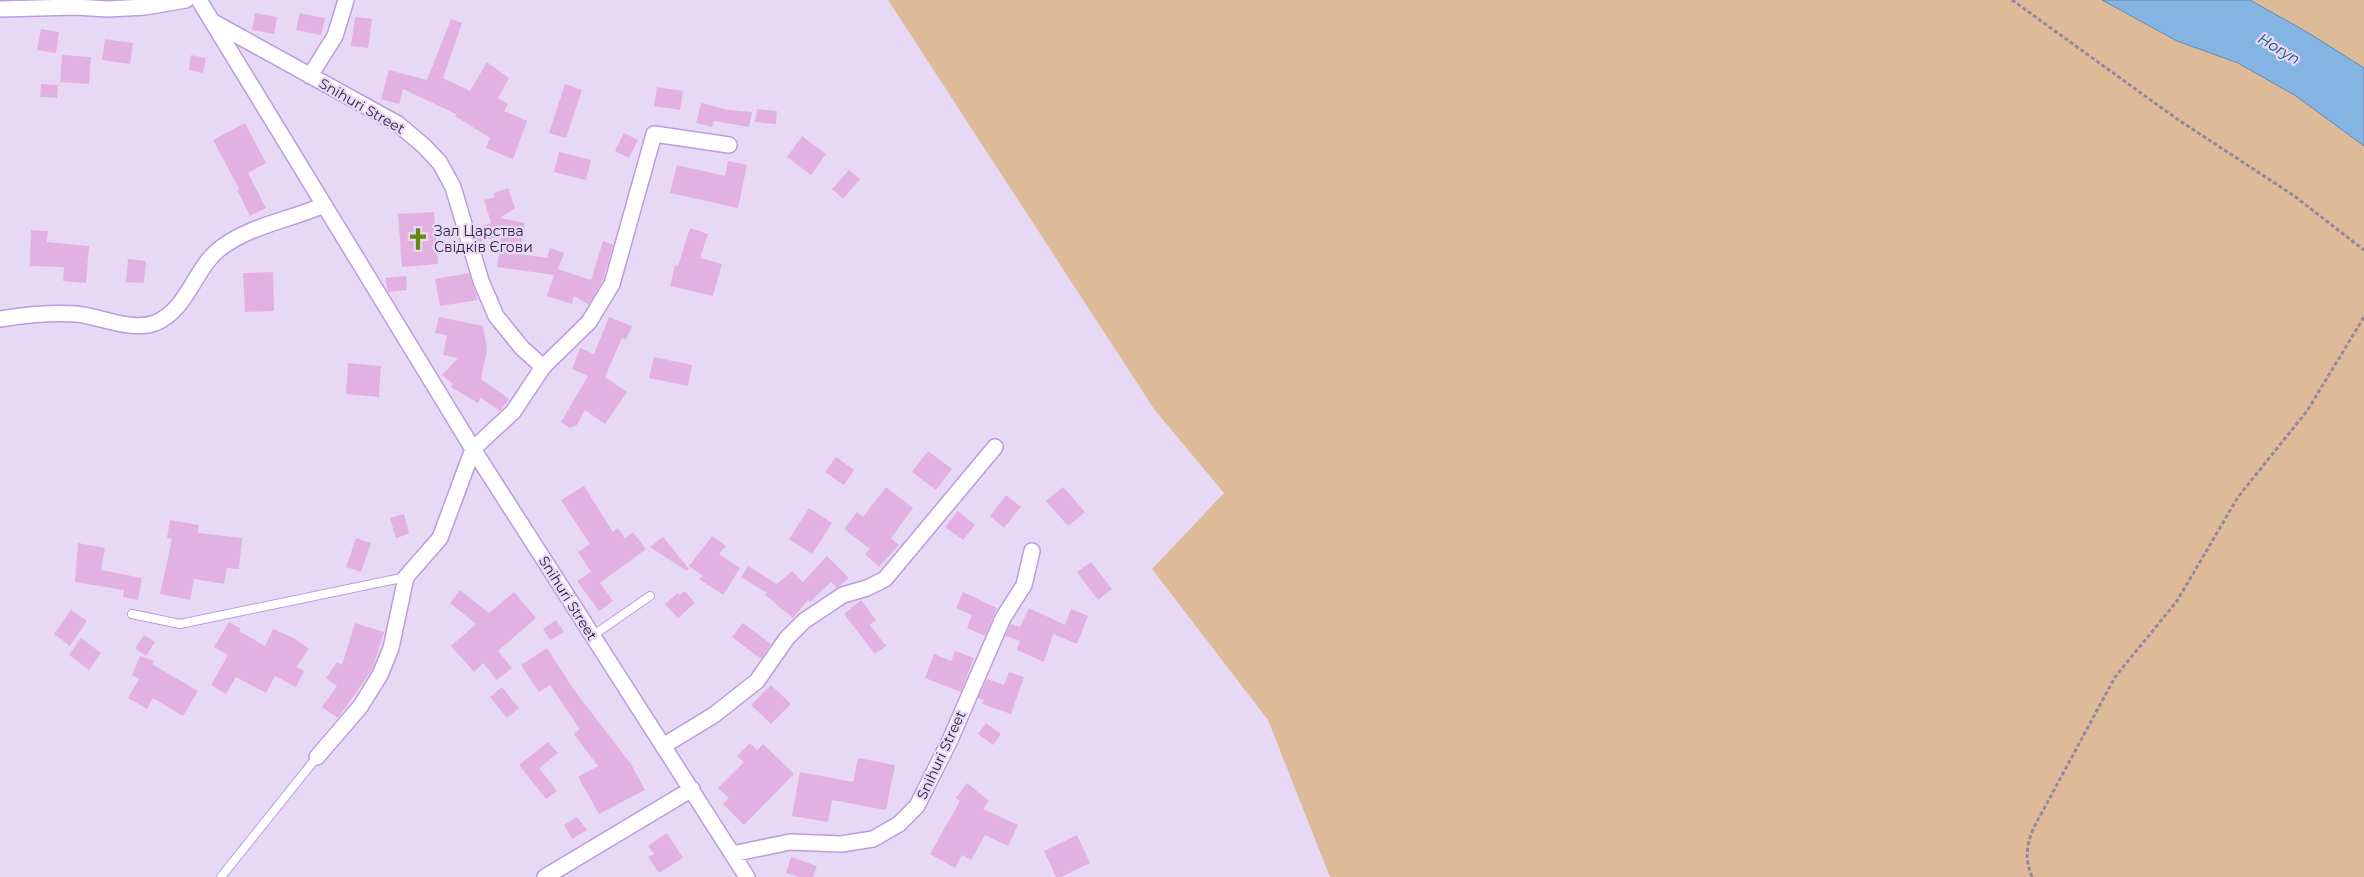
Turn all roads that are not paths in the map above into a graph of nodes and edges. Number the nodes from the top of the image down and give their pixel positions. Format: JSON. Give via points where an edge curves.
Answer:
{"nodes":[{"id":1,"x":186,"y":0,"type":"edge"},
{"id":2,"x":199,"y":0,"type":"edge"},
{"id":3,"x":346,"y":0,"type":"edge"},
{"id":4,"x":0,"y":9,"type":"edge"},
{"id":5,"x":214,"y":22,"type":"junction"},
{"id":6,"x":310,"y":76,"type":"junction"},
{"id":7,"x":729,"y":145,"type":"dead end"},
{"id":8,"x":324,"y":205,"type":"junction"},
{"id":9,"x":0,"y":319,"type":"edge"},
{"id":10,"x":543,"y":367,"type":"junction"},
{"id":11,"x":995,"y":447,"type":"dead end"},
{"id":12,"x":473,"y":449,"type":"junction"},
{"id":13,"x":1032,"y":550,"type":"dead end"},
{"id":14,"x":406,"y":577,"type":"junction"},
{"id":15,"x":650,"y":596,"type":"dead end"},
{"id":16,"x":132,"y":614,"type":"dead end"},
{"id":17,"x":592,"y":636,"type":"junction"},
{"id":18,"x":663,"y":746,"type":"junction"},
{"id":19,"x":317,"y":757,"type":"joint"},
{"id":20,"x":692,"y":789,"type":"junction"},
{"id":21,"x":732,"y":854,"type":"junction"},
{"id":22,"x":221,"y":877,"type":"edge"},
{"id":23,"x":545,"y":877,"type":"edge"},
{"id":24,"x":747,"y":877,"type":"edge"}],
"edges":[{"from":1,"to":4,"type":"street","via":[[108,9]]},
{"from":2,"to":5,"type":"street","name":"Snihuri Street"},
{"from":3,"to":6,"type":"street","name":"Snihuri Street","via":[[336,36]]},
{"from":5,"to":6,"type":"street","name":"Snihuri Street"},
{"from":5,"to":8,"type":"street","name":"Snihuri Street"},
{"from":6,"to":10,"type":"street","name":"Snihuri Street","via":[[398,124],[440,163],[453,187],[481,281],[496,316],[522,348]]},
{"from":7,"to":10,"type":"street","via":[[654,134],[612,284],[589,322]]},
{"from":8,"to":9,"type":"street","via":[[247,232],[221,248],[177,307],[153,323],[139,325],[55,313]]},
{"from":8,"to":12,"type":"street","name":"Snihuri Street"},
{"from":10,"to":12,"type":"street","via":[[513,412]]},
{"from":11,"to":18,"type":"street","via":[[885,579],[843,595],[804,621],[787,638],[757,681],[714,715]]},
{"from":12,"to":14,"type":"street","via":[[440,538]]},
{"from":12,"to":17,"type":"street","name":"Snihuri Street"},
{"from":13,"to":21,"type":"street","name":"Snihuri Street","via":[[1024,585],[1002,618],[950,740],[917,806],[899,824],[873,839],[841,844],[790,842]]},
{"from":14,"to":16,"type":"lane","via":[[180,624]]},
{"from":14,"to":19,"type":"street","via":[[391,648],[380,675],[360,707]]},
{"from":15,"to":17,"type":"lane"},
{"from":17,"to":18,"type":"street","name":"Snihuri Street"},
{"from":18,"to":20,"type":"street","name":"Snihuri Street"},
{"from":19,"to":22,"type":"lane"},
{"from":20,"to":21,"type":"street","name":"Snihuri Street"},
{"from":20,"to":23,"type":"street"},
{"from":21,"to":24,"type":"street","name":"Snihuri Street"}]}
